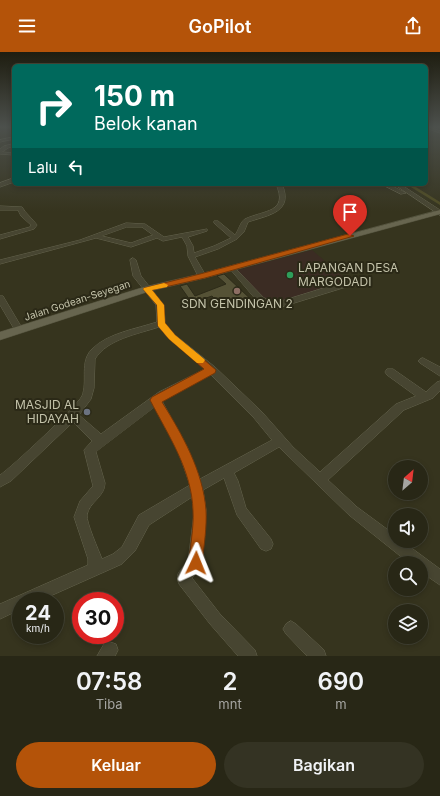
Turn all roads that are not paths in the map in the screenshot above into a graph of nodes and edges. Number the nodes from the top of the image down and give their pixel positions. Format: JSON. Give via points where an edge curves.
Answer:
{"nodes":[{"id":1,"x":12,"y":181,"type":"edge"},
{"id":2,"x":0,"y":185,"type":"edge"},
{"id":3,"x":280,"y":186,"type":"edge"},
{"id":4,"x":388,"y":186,"type":"edge"},
{"id":5,"x":400,"y":186,"type":"edge"},
{"id":6,"x":0,"y":189,"type":"edge"},
{"id":7,"x":428,"y":205,"type":"junction"},
{"id":8,"x":0,"y":208,"type":"edge"},
{"id":9,"x":440,"y":212,"type":"edge"},
{"id":10,"x":121,"y":220,"type":"dead end"},
{"id":11,"x":216,"y":222,"type":"dead end"},
{"id":12,"x":126,"y":225,"type":"junction"},
{"id":13,"x":205,"y":230,"type":"dead end"},
{"id":14,"x":96,"y":236,"type":"junction"},
{"id":15,"x":157,"y":236,"type":"junction"},
{"id":16,"x":185,"y":236,"type":"junction"},
{"id":17,"x":0,"y":237,"type":"edge"},
{"id":18,"x":235,"y":238,"type":"junction"},
{"id":19,"x":191,"y":256,"type":"junction"},
{"id":20,"x":133,"y":260,"type":"dead end"},
{"id":21,"x":0,"y":262,"type":"edge"},
{"id":22,"x":232,"y":268,"type":"junction"},
{"id":23,"x":202,"y":276,"type":"junction"},
{"id":24,"x":356,"y":280,"type":"dead end"},
{"id":25,"x":147,"y":289,"type":"junction"},
{"id":26,"x":0,"y":298,"type":"edge"},
{"id":27,"x":161,"y":324,"type":"junction"},
{"id":28,"x":19,"y":330,"type":"junction"},
{"id":29,"x":0,"y":336,"type":"edge"},
{"id":30,"x":423,"y":361,"type":"dead end"},
{"id":31,"x":212,"y":370,"type":"junction"},
{"id":32,"x":390,"y":372,"type":"dead end"},
{"id":33,"x":440,"y":372,"type":"edge"},
{"id":34,"x":440,"y":386,"type":"edge"},
{"id":35,"x":425,"y":397,"type":"junction"},
{"id":36,"x":156,"y":400,"type":"junction"},
{"id":37,"x":73,"y":416,"type":"junction"},
{"id":38,"x":100,"y":440,"type":"junction"},
{"id":39,"x":280,"y":441,"type":"junction"},
{"id":40,"x":226,"y":471,"type":"junction"},
{"id":41,"x":320,"y":480,"type":"junction"},
{"id":42,"x":0,"y":481,"type":"edge"},
{"id":43,"x":197,"y":487,"type":"junction"},
{"id":44,"x":266,"y":544,"type":"dead end"},
{"id":45,"x":411,"y":556,"type":"edge"},
{"id":46,"x":94,"y":569,"type":"junction"},
{"id":47,"x":428,"y":569,"type":"edge"},
{"id":48,"x":440,"y":578,"type":"edge"},
{"id":49,"x":42,"y":592,"type":"edge"},
{"id":50,"x":12,"y":605,"type":"edge"},
{"id":51,"x":0,"y":612,"type":"edge"},
{"id":52,"x":291,"y":629,"type":"dead end"},
{"id":53,"x":249,"y":656,"type":"edge"},
{"id":54,"x":318,"y":656,"type":"edge"}],
"edges":[{"from":1,"to":2,"type":"street"},
{"from":2,"to":6,"type":"street"},
{"from":3,"to":18,"type":"street","via":[[284,196],[276,209],[246,221]]},
{"from":4,"to":7,"type":"street"},
{"from":5,"to":7,"type":"street"},
{"from":7,"to":9,"type":"street"},
{"from":8,"to":17,"type":"street","via":[[20,208],[23,215],[34,225],[32,228]]},
{"from":9,"to":22,"type":"main road","name":"Jalan Godean-Seyegan"},
{"from":10,"to":12,"type":"street"},
{"from":11,"to":18,"type":"street"},
{"from":12,"to":14,"type":"street"},
{"from":12,"to":15,"type":"street","via":[[143,225]]},
{"from":13,"to":16,"type":"street"},
{"from":14,"to":15,"type":"street","via":[[132,245]]},
{"from":14,"to":21,"type":"street"},
{"from":15,"to":16,"type":"street","via":[[165,239]]},
{"from":16,"to":19,"type":"street"},
{"from":18,"to":19,"type":"street"},
{"from":19,"to":23,"type":"street"},
{"from":20,"to":25,"type":"street","via":[[137,276]]},
{"from":22,"to":23,"type":"main road","name":"Jalan Godean-Seyegan"},
{"from":22,"to":24,"type":"street","via":[[261,300],[278,305]]},
{"from":23,"to":25,"type":"main road","name":"Jalan Godean-Seyegan"},
{"from":25,"to":27,"type":"street","via":[[160,305]]},
{"from":25,"to":28,"type":"main road","name":"Jalan Godean-Seyegan"},
{"from":26,"to":28,"type":"street"},
{"from":27,"to":31,"type":"street","via":[[172,337]]},
{"from":27,"to":37,"type":"street","via":[[112,341],[91,355],[86,399]]},
{"from":28,"to":29,"type":"main road","name":"Jalan Godean-Seyegan"},
{"from":30,"to":33,"type":"street"},
{"from":31,"to":36,"type":"street"},
{"from":31,"to":39,"type":"street","via":[[258,415]]},
{"from":32,"to":35,"type":"street"},
{"from":34,"to":35,"type":"street"},
{"from":35,"to":41,"type":"street","via":[[400,407]]},
{"from":36,"to":38,"type":"street"},
{"from":36,"to":43,"type":"street","via":[[172,428]]},
{"from":37,"to":38,"type":"street"},
{"from":37,"to":42,"type":"street"},
{"from":38,"to":46,"type":"street","via":[[90,450],[99,488],[80,512],[94,559]]},
{"from":39,"to":40,"type":"street"},
{"from":39,"to":41,"type":"street"},
{"from":40,"to":43,"type":"street"},
{"from":40,"to":44,"type":"street","via":[[232,481],[241,511]]},
{"from":41,"to":45,"type":"street","via":[[353,511]]},
{"from":43,"to":46,"type":"street","via":[[144,520],[125,554]]},
{"from":43,"to":53,"type":"street","via":[[200,511],[196,563],[192,571],[184,576],[184,580]]},
{"from":46,"to":49,"type":"street"},
{"from":47,"to":48,"type":"street"},
{"from":50,"to":51,"type":"street"},
{"from":52,"to":54,"type":"street"}]}
